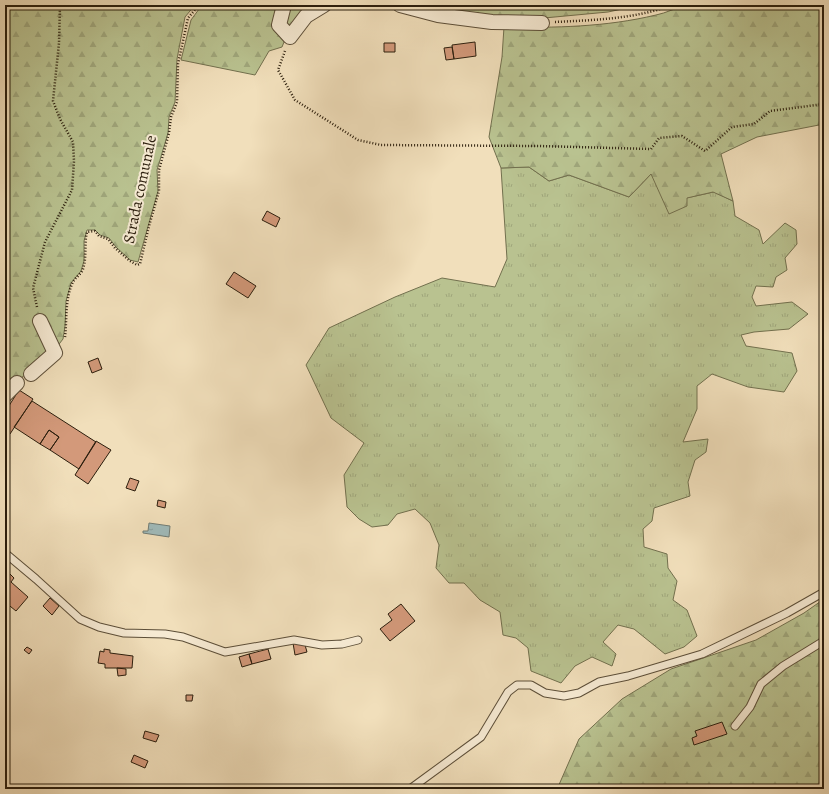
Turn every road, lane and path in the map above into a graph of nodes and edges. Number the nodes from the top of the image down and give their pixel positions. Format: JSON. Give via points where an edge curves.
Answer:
{"nodes":[{"id":1,"x":60,"y":5,"type":"edge"},
{"id":2,"x":199,"y":5,"type":"edge"},
{"id":3,"x":284,"y":5,"type":"edge"},
{"id":4,"x":324,"y":5,"type":"edge"},
{"id":5,"x":400,"y":5,"type":"edge"},
{"id":6,"x":672,"y":5,"type":"edge"},
{"id":7,"x":542,"y":23,"type":"joint"},
{"id":8,"x":290,"y":37,"type":"junction"},
{"id":9,"x":824,"y":104,"type":"edge"},
{"id":10,"x":40,"y":321,"type":"joint"},
{"id":11,"x":55,"y":353,"type":"junction"},
{"id":12,"x":30,"y":374,"type":"dead end"},
{"id":13,"x":17,"y":384,"type":"dead end"},
{"id":14,"x":5,"y":396,"type":"edge"},
{"id":15,"x":5,"y":553,"type":"edge"},
{"id":16,"x":824,"y":592,"type":"edge"},
{"id":17,"x":824,"y":638,"type":"edge"},
{"id":18,"x":358,"y":640,"type":"dead end"},
{"id":19,"x":735,"y":726,"type":"dead end"},
{"id":20,"x":410,"y":789,"type":"edge"}],
"edges":[{"from":1,"to":10,"type":"path","via":[[53,101],[73,142],[74,161],[72,190],[45,242],[33,288]]},
{"from":2,"to":11,"type":"path","name":"Strada comunale","via":[[188,18],[178,64],[177,102],[171,117],[159,170],[159,191],[140,264],[130,262],[108,239],[99,236],[95,231],[87,232],[83,271],[72,283],[68,301],[65,340]]},
{"from":3,"to":8,"type":"street","via":[[279,24]]},
{"from":4,"to":8,"type":"street","via":[[306,16]]},
{"from":5,"to":7,"type":"street","via":[[438,15],[492,22]]},
{"from":6,"to":7,"type":"path","via":[[656,11],[608,19]]},
{"from":8,"to":9,"type":"path","via":[[278,70],[295,100],[358,140],[382,145],[651,149],[659,138],[682,136],[705,151],[732,127],[754,124],[770,111]]},
{"from":10,"to":11,"type":"street"},
{"from":11,"to":12,"type":"street"},
{"from":13,"to":14,"type":"street"},
{"from":15,"to":18,"type":"lane","via":[[80,619],[99,627],[124,633],[183,637],[225,652],[294,640],[322,645]]},
{"from":16,"to":20,"type":"lane","via":[[702,654],[599,682],[579,693],[564,696],[545,693],[531,685],[517,685],[508,692],[481,737]]},
{"from":17,"to":19,"type":"lane","via":[[822,642],[783,666],[761,684],[750,707]]}]}
